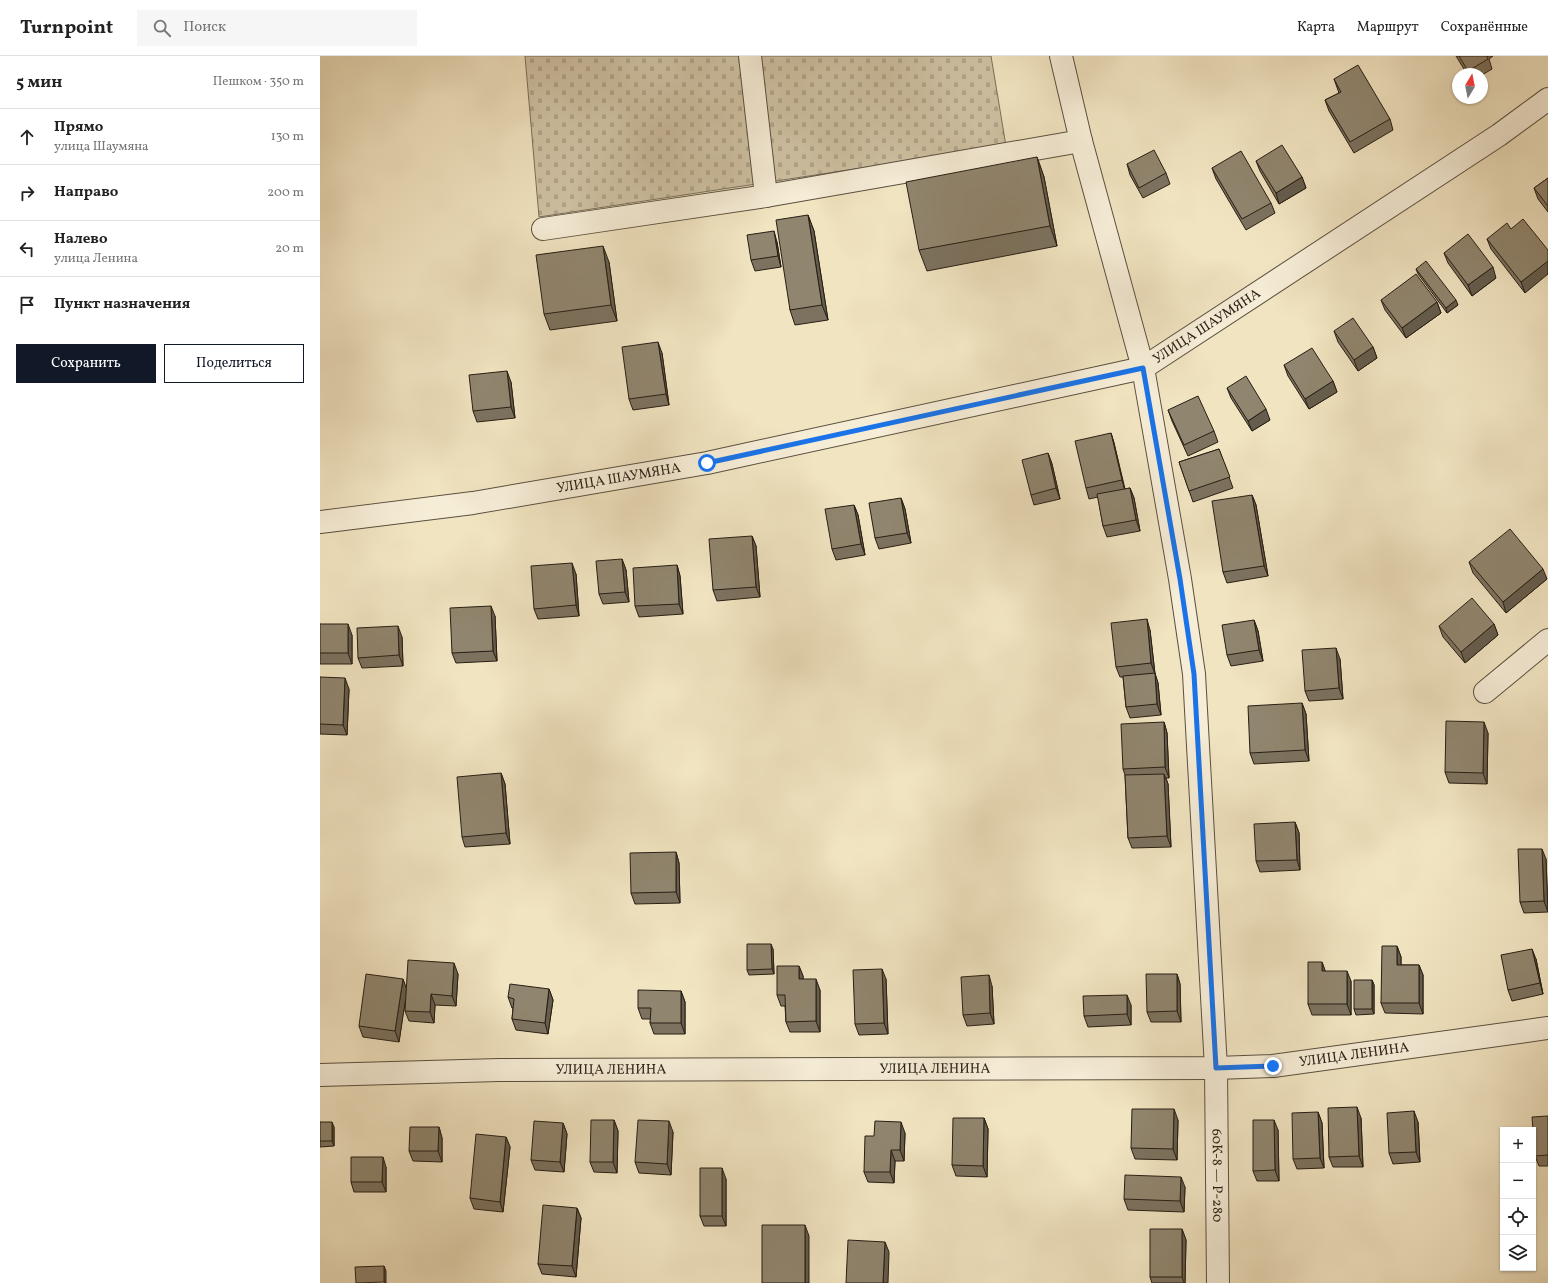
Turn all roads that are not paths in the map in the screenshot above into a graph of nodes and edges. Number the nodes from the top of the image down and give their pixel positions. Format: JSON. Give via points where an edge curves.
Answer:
{"nodes":[{"id":1,"x":750,"y":56,"type":"edge"},
{"id":2,"x":1061,"y":56,"type":"edge"},
{"id":3,"x":1548,"y":99,"type":"edge"},
{"id":4,"x":1081,"y":141,"type":"junction"},
{"id":5,"x":766,"y":196,"type":"junction"},
{"id":6,"x":543,"y":229,"type":"dead end"},
{"id":7,"x":1143,"y":368,"type":"junction"},
{"id":8,"x":320,"y":522,"type":"edge"},
{"id":9,"x":1548,"y":640,"type":"edge"},
{"id":10,"x":1485,"y":692,"type":"dead end"},
{"id":11,"x":1548,"y":1028,"type":"edge"},
{"id":12,"x":1216,"y":1068,"type":"junction"},
{"id":13,"x":320,"y":1075,"type":"edge"},
{"id":14,"x":1218,"y":1283,"type":"edge"}],
"edges":[{"from":1,"to":5,"type":"street"},
{"from":2,"to":4,"type":"street","name":"60К-8 — Р-280"},
{"from":3,"to":7,"type":"street","name":"УЛИЦА ШАУМЯНА","via":[[1500,135]]},
{"from":4,"to":5,"type":"street"},
{"from":4,"to":7,"type":"street","name":"60К-8 — Р-280"},
{"from":5,"to":6,"type":"street"},
{"from":7,"to":8,"type":"street","name":"УЛИЦА ШАУМЯНА","via":[[707,463],[473,503]]},
{"from":7,"to":12,"type":"street","name":"60К-8 — Р-280","via":[[1194,674]]},
{"from":9,"to":10,"type":"street"},
{"from":11,"to":12,"type":"street","name":"УЛИЦА ЛЕНИНА","via":[[1273,1066]]},
{"from":12,"to":13,"type":"street","name":"УЛИЦА ЛЕНИНА","via":[[499,1070]]},
{"from":12,"to":14,"type":"street","name":"60К-8 — Р-280"}]}
